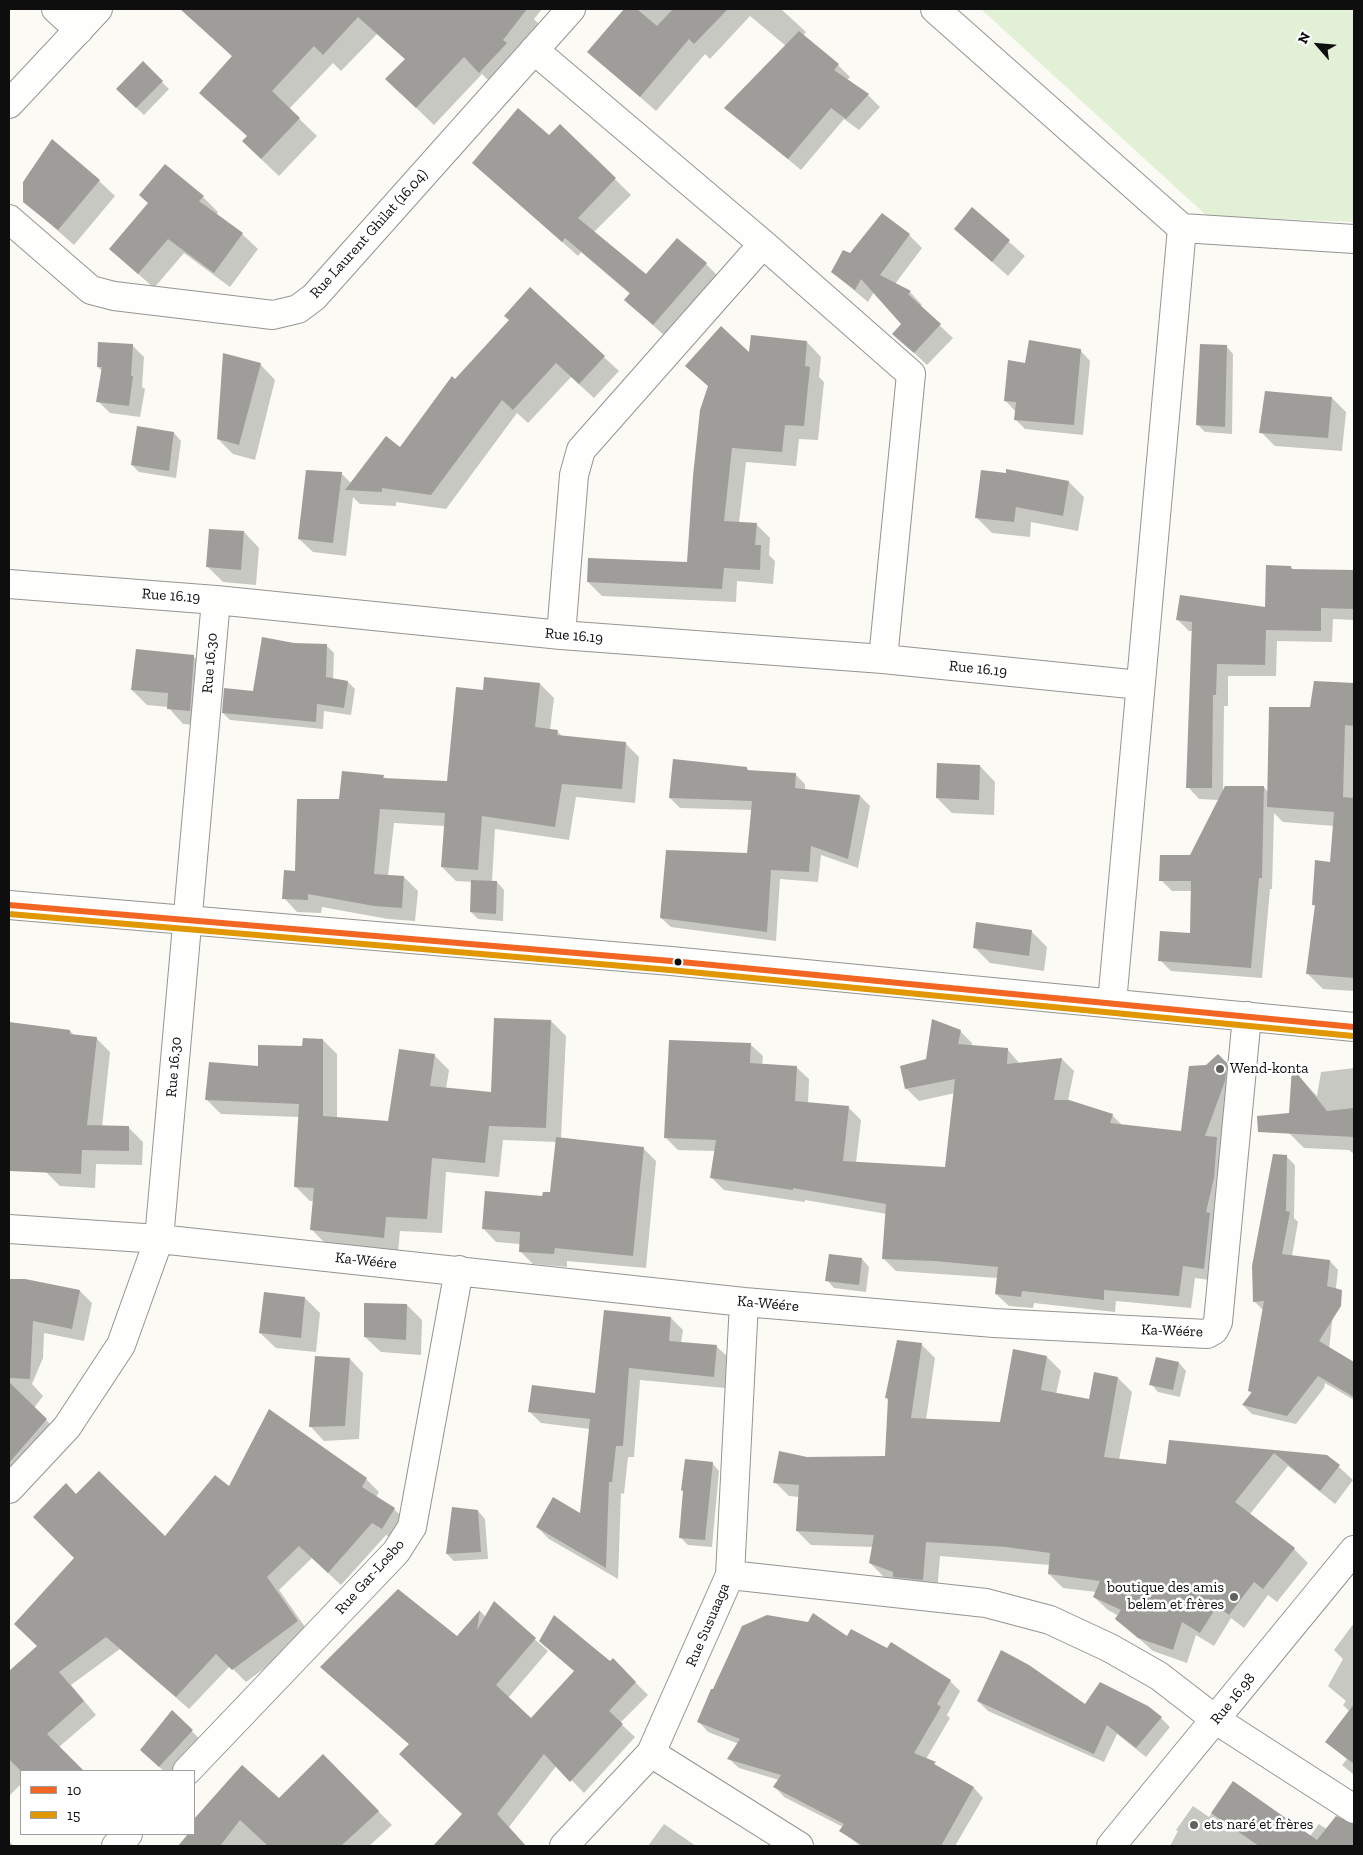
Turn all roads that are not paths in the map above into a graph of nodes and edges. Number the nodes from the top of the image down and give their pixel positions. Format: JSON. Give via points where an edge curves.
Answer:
{"nodes":[{"id":1,"x":56,"y":9,"type":"edge"},
{"id":2,"x":98,"y":9,"type":"edge"},
{"id":3,"x":571,"y":9,"type":"edge"},
{"id":4,"x":935,"y":9,"type":"edge"},
{"id":5,"x":79,"y":30,"type":"junction"},
{"id":6,"x":534,"y":50,"type":"junction"},
{"id":7,"x":9,"y":104,"type":"edge"},
{"id":8,"x":9,"y":219,"type":"edge"},
{"id":9,"x":1182,"y":228,"type":"junction"},
{"id":10,"x":1354,"y":239,"type":"edge"},
{"id":11,"x":763,"y":244,"type":"junction"},
{"id":12,"x":9,"y":584,"type":"edge"},
{"id":13,"x":216,"y":600,"type":"junction"},
{"id":14,"x":561,"y":635,"type":"junction"},
{"id":15,"x":883,"y":659,"type":"junction"},
{"id":16,"x":1140,"y":685,"type":"junction"},
{"id":17,"x":9,"y":905,"type":"edge"},
{"id":18,"x":186,"y":920,"type":"junction"},
{"id":19,"x":1112,"y":1003,"type":"junction"},
{"id":20,"x":1247,"y":1016,"type":"junction"},
{"id":21,"x":1354,"y":1028,"type":"edge"},
{"id":22,"x":9,"y":1229,"type":"edge"},
{"id":23,"x":159,"y":1239,"type":"junction"},
{"id":24,"x":459,"y":1270,"type":"junction"},
{"id":25,"x":744,"y":1302,"type":"junction"},
{"id":26,"x":9,"y":1489,"type":"edge"},
{"id":27,"x":1354,"y":1550,"type":"edge"},
{"id":28,"x":730,"y":1575,"type":"junction"},
{"id":29,"x":1216,"y":1720,"type":"junction"},
{"id":30,"x":651,"y":1753,"type":"junction"},
{"id":31,"x":188,"y":1770,"type":"edge"},
{"id":32,"x":1354,"y":1810,"type":"edge"},
{"id":33,"x":127,"y":1835,"type":"edge"},
{"id":34,"x":116,"y":1846,"type":"edge"},
{"id":35,"x":564,"y":1846,"type":"edge"},
{"id":36,"x":799,"y":1846,"type":"edge"},
{"id":37,"x":1111,"y":1846,"type":"edge"}],
"edges":[{"from":1,"to":5,"type":"street"},
{"from":2,"to":5,"type":"street"},
{"from":3,"to":6,"type":"street","name":"Rue Laurent Ghilat (16.04)"},
{"from":4,"to":9,"type":"street"},
{"from":5,"to":7,"type":"street"},
{"from":6,"to":8,"type":"street","name":"Rue Laurent Ghilat (16.04)","via":[[314,297],[298,309],[273,314],[114,296],[91,290]]},
{"from":6,"to":11,"type":"street"},
{"from":9,"to":10,"type":"street"},
{"from":9,"to":16,"type":"street"},
{"from":11,"to":14,"type":"street","via":[[581,450],[574,475]]},
{"from":11,"to":15,"type":"street","via":[[911,374]]},
{"from":12,"to":13,"type":"street","name":"Rue 16.19"},
{"from":13,"to":14,"type":"street","name":"Rue 16.19"},
{"from":13,"to":18,"type":"street","name":"Rue 16.30"},
{"from":14,"to":15,"type":"street","name":"Rue 16.19"},
{"from":15,"to":16,"type":"street","name":"Rue 16.19"},
{"from":16,"to":19,"type":"street"},
{"from":17,"to":18,"type":"street"},
{"from":18,"to":19,"type":"street"},
{"from":18,"to":23,"type":"street","name":"Rue 16.30"},
{"from":19,"to":20,"type":"street"},
{"from":20,"to":21,"type":"street"},
{"from":20,"to":25,"type":"street","name":"Ka-Wéére","via":[[1218,1322],[1207,1334],[994,1322]]},
{"from":22,"to":23,"type":"street","name":"Ka-Wéére"},
{"from":23,"to":24,"type":"street","name":"Ka-Wéére"},
{"from":23,"to":26,"type":"street","name":"Rue 16.30","via":[[122,1345],[67,1427]]},
{"from":24,"to":25,"type":"street","name":"Ka-Wéére"},
{"from":24,"to":31,"type":"street","name":"Rue Gar-Losbo","via":[[412,1527],[396,1552]]},
{"from":25,"to":28,"type":"street","name":"Rue Susuaaga"},
{"from":27,"to":29,"type":"street","name":"Rue 16.98"},
{"from":28,"to":29,"type":"street","via":[[986,1603],[1050,1620],[1110,1648],[1159,1676]]},
{"from":28,"to":30,"type":"street","name":"Rue Susuaaga"},
{"from":29,"to":32,"type":"street"},
{"from":29,"to":37,"type":"street","name":"Rue 16.98"},
{"from":30,"to":35,"type":"street","name":"Rue Susuaaga"},
{"from":30,"to":36,"type":"street"},
{"from":33,"to":34,"type":"street"}]}
